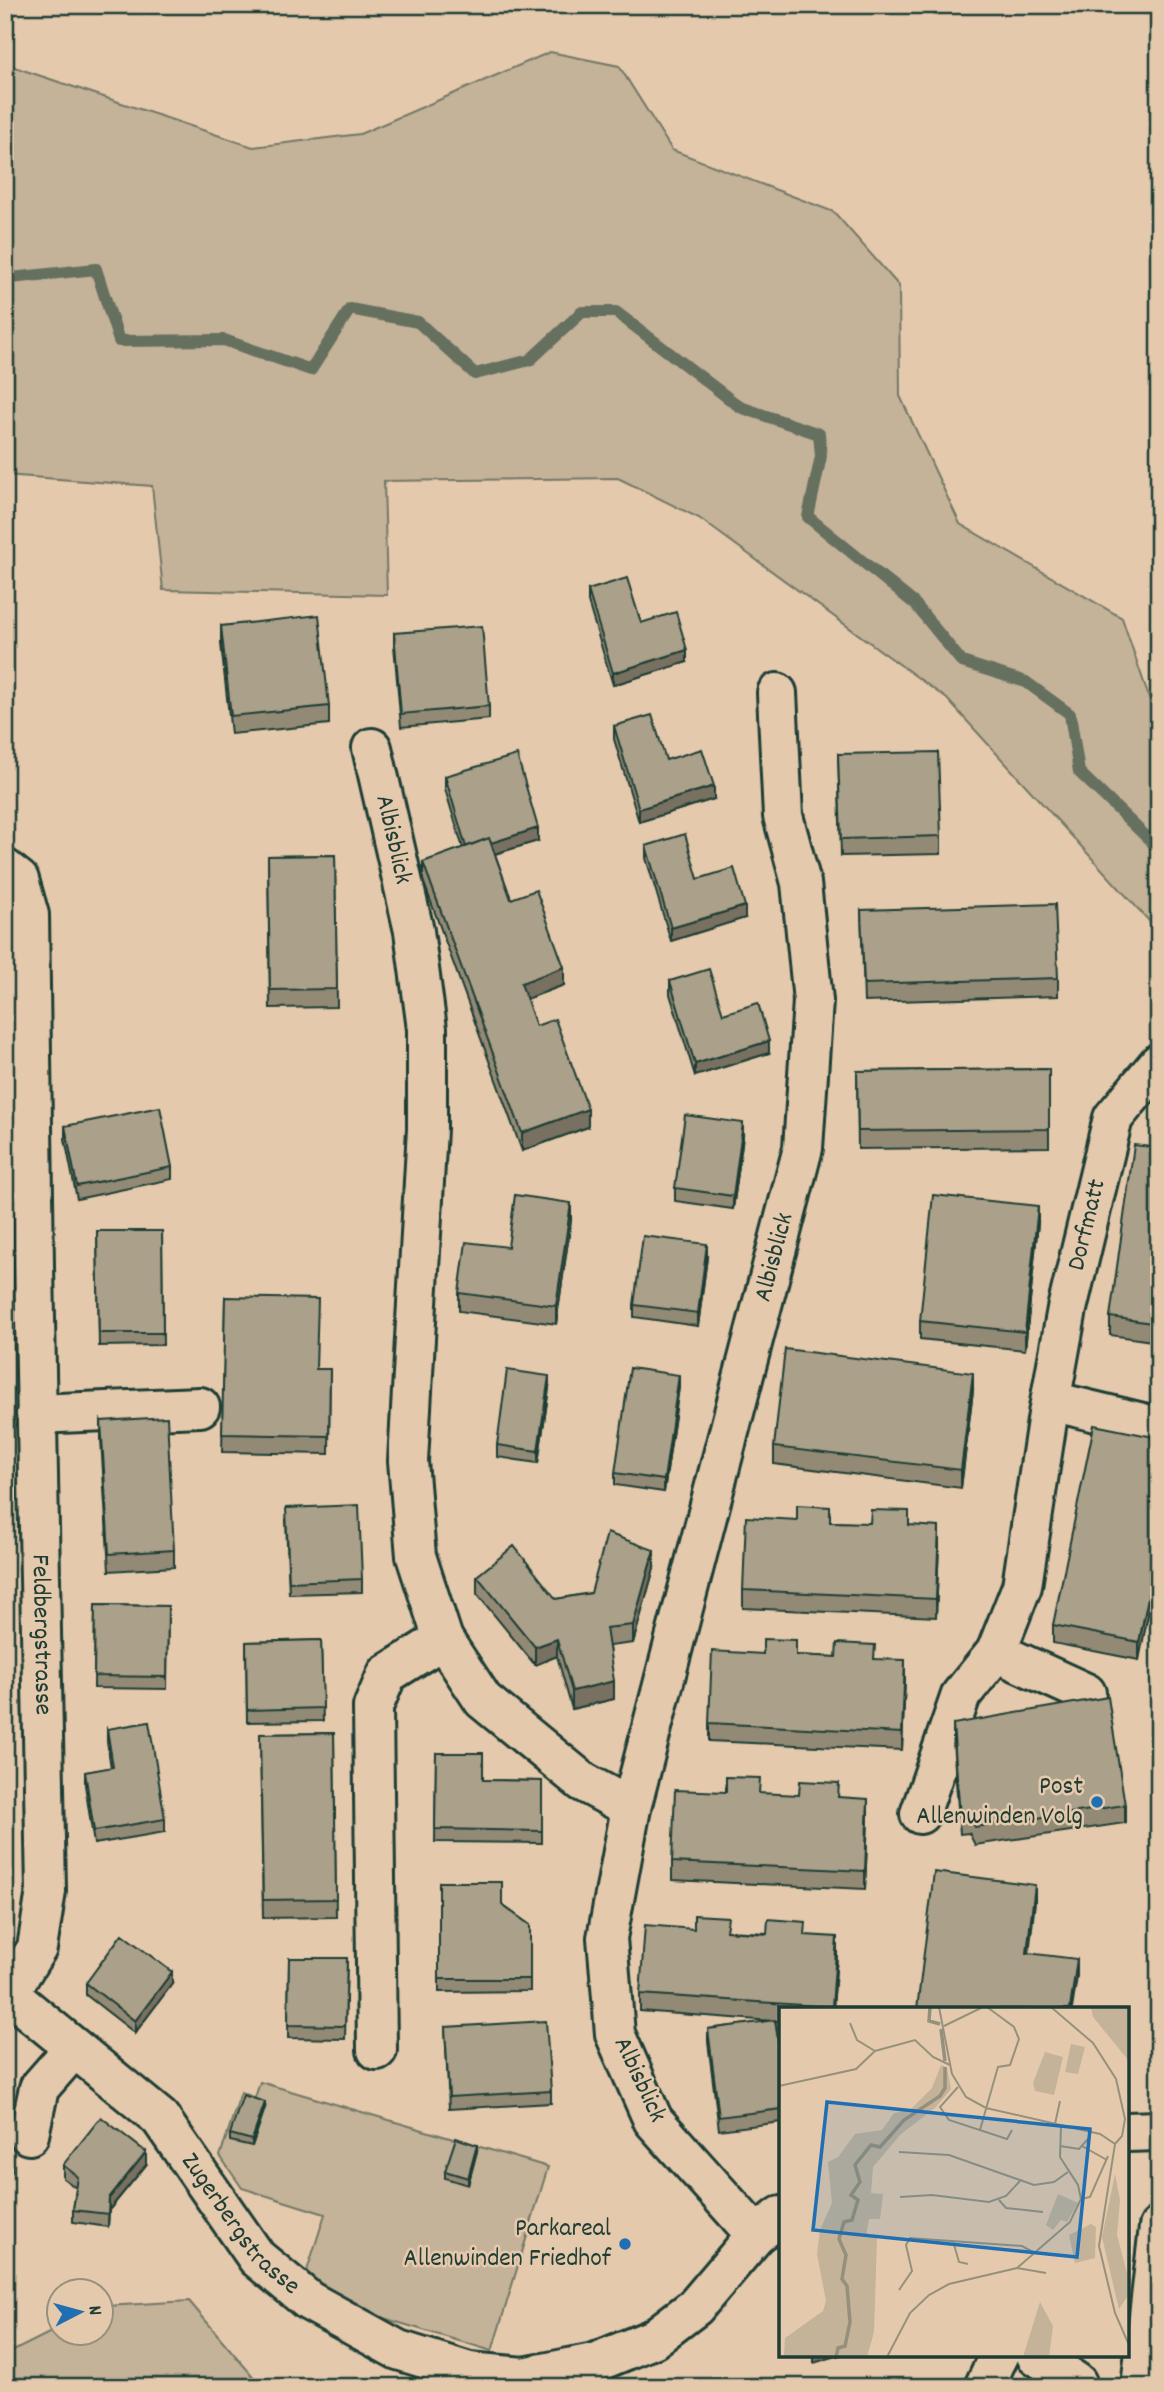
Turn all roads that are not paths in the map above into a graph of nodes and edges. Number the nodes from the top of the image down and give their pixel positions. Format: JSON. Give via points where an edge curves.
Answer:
{"nodes":[{"id":1,"x":777,"y":693,"type":"dead end"},
{"id":2,"x":372,"y":748,"type":"dead end"},
{"id":3,"x":5,"y":869,"type":"edge"},
{"id":4,"x":1159,"y":1063,"type":"edge"},
{"id":5,"x":19,"y":1269,"type":"edge"},
{"id":6,"x":1051,"y":1401,"type":"junction"},
{"id":7,"x":200,"y":1406,"type":"dead end"},
{"id":8,"x":36,"y":1414,"type":"junction"},
{"id":9,"x":1159,"y":1427,"type":"edge"},
{"id":10,"x":443,"y":1639,"type":"junction"},
{"id":11,"x":996,"y":1652,"type":"junction"},
{"id":12,"x":1086,"y":1693,"type":"dead end"},
{"id":13,"x":631,"y":1808,"type":"junction"},
{"id":14,"x":920,"y":1814,"type":"dead end"},
{"id":15,"x":7,"y":1992,"type":"edge"},
{"id":16,"x":74,"y":2048,"type":"junction"},
{"id":17,"x":377,"y":2050,"type":"dead end"},
{"id":18,"x":1159,"y":2131,"type":"edge"},
{"id":19,"x":1129,"y":2132,"type":"edge"},
{"id":20,"x":29,"y":2135,"type":"dead end"},
{"id":21,"x":769,"y":2225,"type":"edge"},
{"id":22,"x":1159,"y":2227,"type":"edge"},
{"id":23,"x":998,"y":2357,"type":"edge"},
{"id":24,"x":1039,"y":2357,"type":"edge"},
{"id":25,"x":525,"y":2382,"type":"edge"},
{"id":26,"x":1077,"y":2383,"type":"dead end"},
{"id":27,"x":984,"y":2387,"type":"edge"},
{"id":28,"x":1141,"y":2387,"type":"edge"}],
"edges":[{"from":1,"to":13,"type":"street","name":"Albisblick","via":[[783,816],[801,883],[813,1001],[803,1148]]},
{"from":2,"to":10,"type":"street","name":"Albisblick","via":[[414,931],[427,1029],[427,1129],[408,1461],[415,1556]]},
{"from":3,"to":5,"type":"street","name":"Feldbergstrasse","via":[[19,880],[29,915]]},
{"from":4,"to":6,"type":"street","name":"Dorfmatt","via":[[1113,1118],[1067,1309]]},
{"from":5,"to":8,"type":"street","name":"Feldbergstrasse"},
{"from":6,"to":9,"type":"street"},
{"from":6,"to":11,"type":"street","name":"Dorfmatt","via":[[1022,1586]]},
{"from":7,"to":8,"type":"street"},
{"from":8,"to":15,"type":"street","name":"Feldbergstrasse","via":[[46,1891],[37,1948]]},
{"from":10,"to":13,"type":"street","name":"Albisblick","via":[[483,1700],[583,1782]]},
{"from":10,"to":17,"type":"street","via":[[387,1674],[373,1707]]},
{"from":11,"to":12,"type":"street"},
{"from":11,"to":14,"type":"street","name":"Dorfmatt","via":[[961,1695]]},
{"from":13,"to":21,"type":"street","name":"Albisblick","via":[[607,1938],[615,2034],[653,2120]]},
{"from":15,"to":16,"type":"street","name":"Zugerbergstrasse"},
{"from":16,"to":20,"type":"street","via":[[39,2088]]},
{"from":16,"to":25,"type":"street","name":"Zugerbergstrasse","via":[[160,2118],[257,2258],[309,2301],[398,2350],[470,2372]]},
{"from":18,"to":19,"type":"street"},
{"from":21,"to":25,"type":"street","name":"Zugerbergstrasse","via":[[695,2307],[653,2339]]},
{"from":22,"to":28,"type":"street"},
{"from":23,"to":27,"type":"street"},
{"from":24,"to":26,"type":"street"}]}
